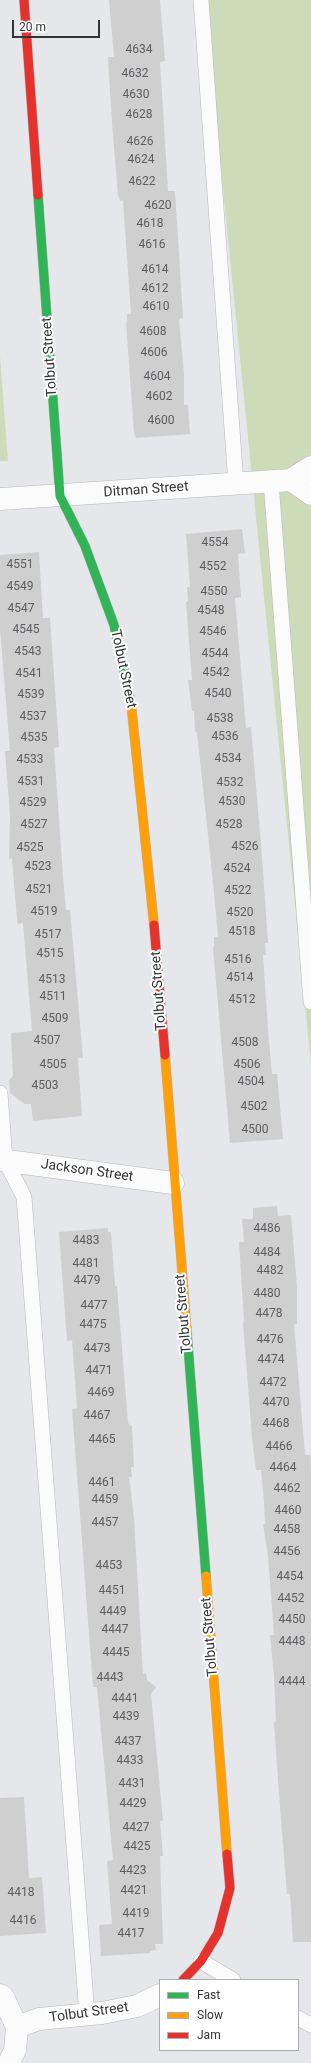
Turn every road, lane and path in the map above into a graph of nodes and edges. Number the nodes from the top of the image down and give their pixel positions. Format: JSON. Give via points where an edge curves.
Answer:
{"nodes":[{"id":1,"x":24,"y":0,"type":"edge"},
{"id":2,"x":201,"y":0,"type":"edge"},
{"id":3,"x":311,"y":467,"type":"edge"},
{"id":4,"x":281,"y":481,"type":"junction"},
{"id":5,"x":236,"y":484,"type":"junction"},
{"id":6,"x":311,"y":494,"type":"edge"},
{"id":7,"x":60,"y":496,"type":"junction"},
{"id":8,"x":0,"y":500,"type":"edge"},
{"id":9,"x":311,"y":1002,"type":"edge"},
{"id":10,"x":0,"y":1093,"type":"edge"},
{"id":11,"x":3,"y":1160,"type":"edge"},
{"id":12,"x":173,"y":1183,"type":"junction"},
{"id":13,"x":201,"y":1961,"type":"junction"},
{"id":14,"x":184,"y":1979,"type":"edge"},
{"id":15,"x":232,"y":1979,"type":"edge"},
{"id":16,"x":0,"y":1995,"type":"edge"},
{"id":17,"x":159,"y":1995,"type":"edge"},
{"id":18,"x":86,"y":2015,"type":"junction"},
{"id":19,"x":299,"y":2019,"type":"edge"},
{"id":20,"x":311,"y":2025,"type":"edge"},
{"id":21,"x":17,"y":2027,"type":"junction"},
{"id":22,"x":9,"y":2063,"type":"edge"}],
"edges":[{"from":1,"to":7,"type":"street","name":"Tolbut Street"},
{"from":2,"to":5,"type":"lane"},
{"from":3,"to":4,"type":"street","name":"Ditman Street"},
{"from":4,"to":5,"type":"street","name":"Ditman Street"},
{"from":4,"to":6,"type":"street"},
{"from":4,"to":9,"type":"lane"},
{"from":5,"to":7,"type":"street","name":"Ditman Street"},
{"from":7,"to":8,"type":"street","name":"Ditman Street"},
{"from":7,"to":12,"type":"street","name":"Tolbut Street","via":[[85,546],[114,625],[132,706],[155,930]]},
{"from":10,"to":11,"type":"lane"},
{"from":11,"to":12,"type":"street","name":"Jackson Street"},
{"from":11,"to":18,"type":"lane","via":[[24,1197]]},
{"from":12,"to":13,"type":"street","name":"Tolbut Street","via":[[230,1888],[218,1933]]},
{"from":13,"to":14,"type":"street","name":"Tolbut Street"},
{"from":13,"to":15,"type":"lane"},
{"from":16,"to":21,"type":"street"},
{"from":17,"to":18,"type":"street","name":"Tolbut Street","via":[[137,2006]]},
{"from":18,"to":21,"type":"street","name":"Tolbut Street","via":[[39,2019]]},
{"from":19,"to":20,"type":"lane"},
{"from":21,"to":22,"type":"street","via":[[15,2050]]}]}
